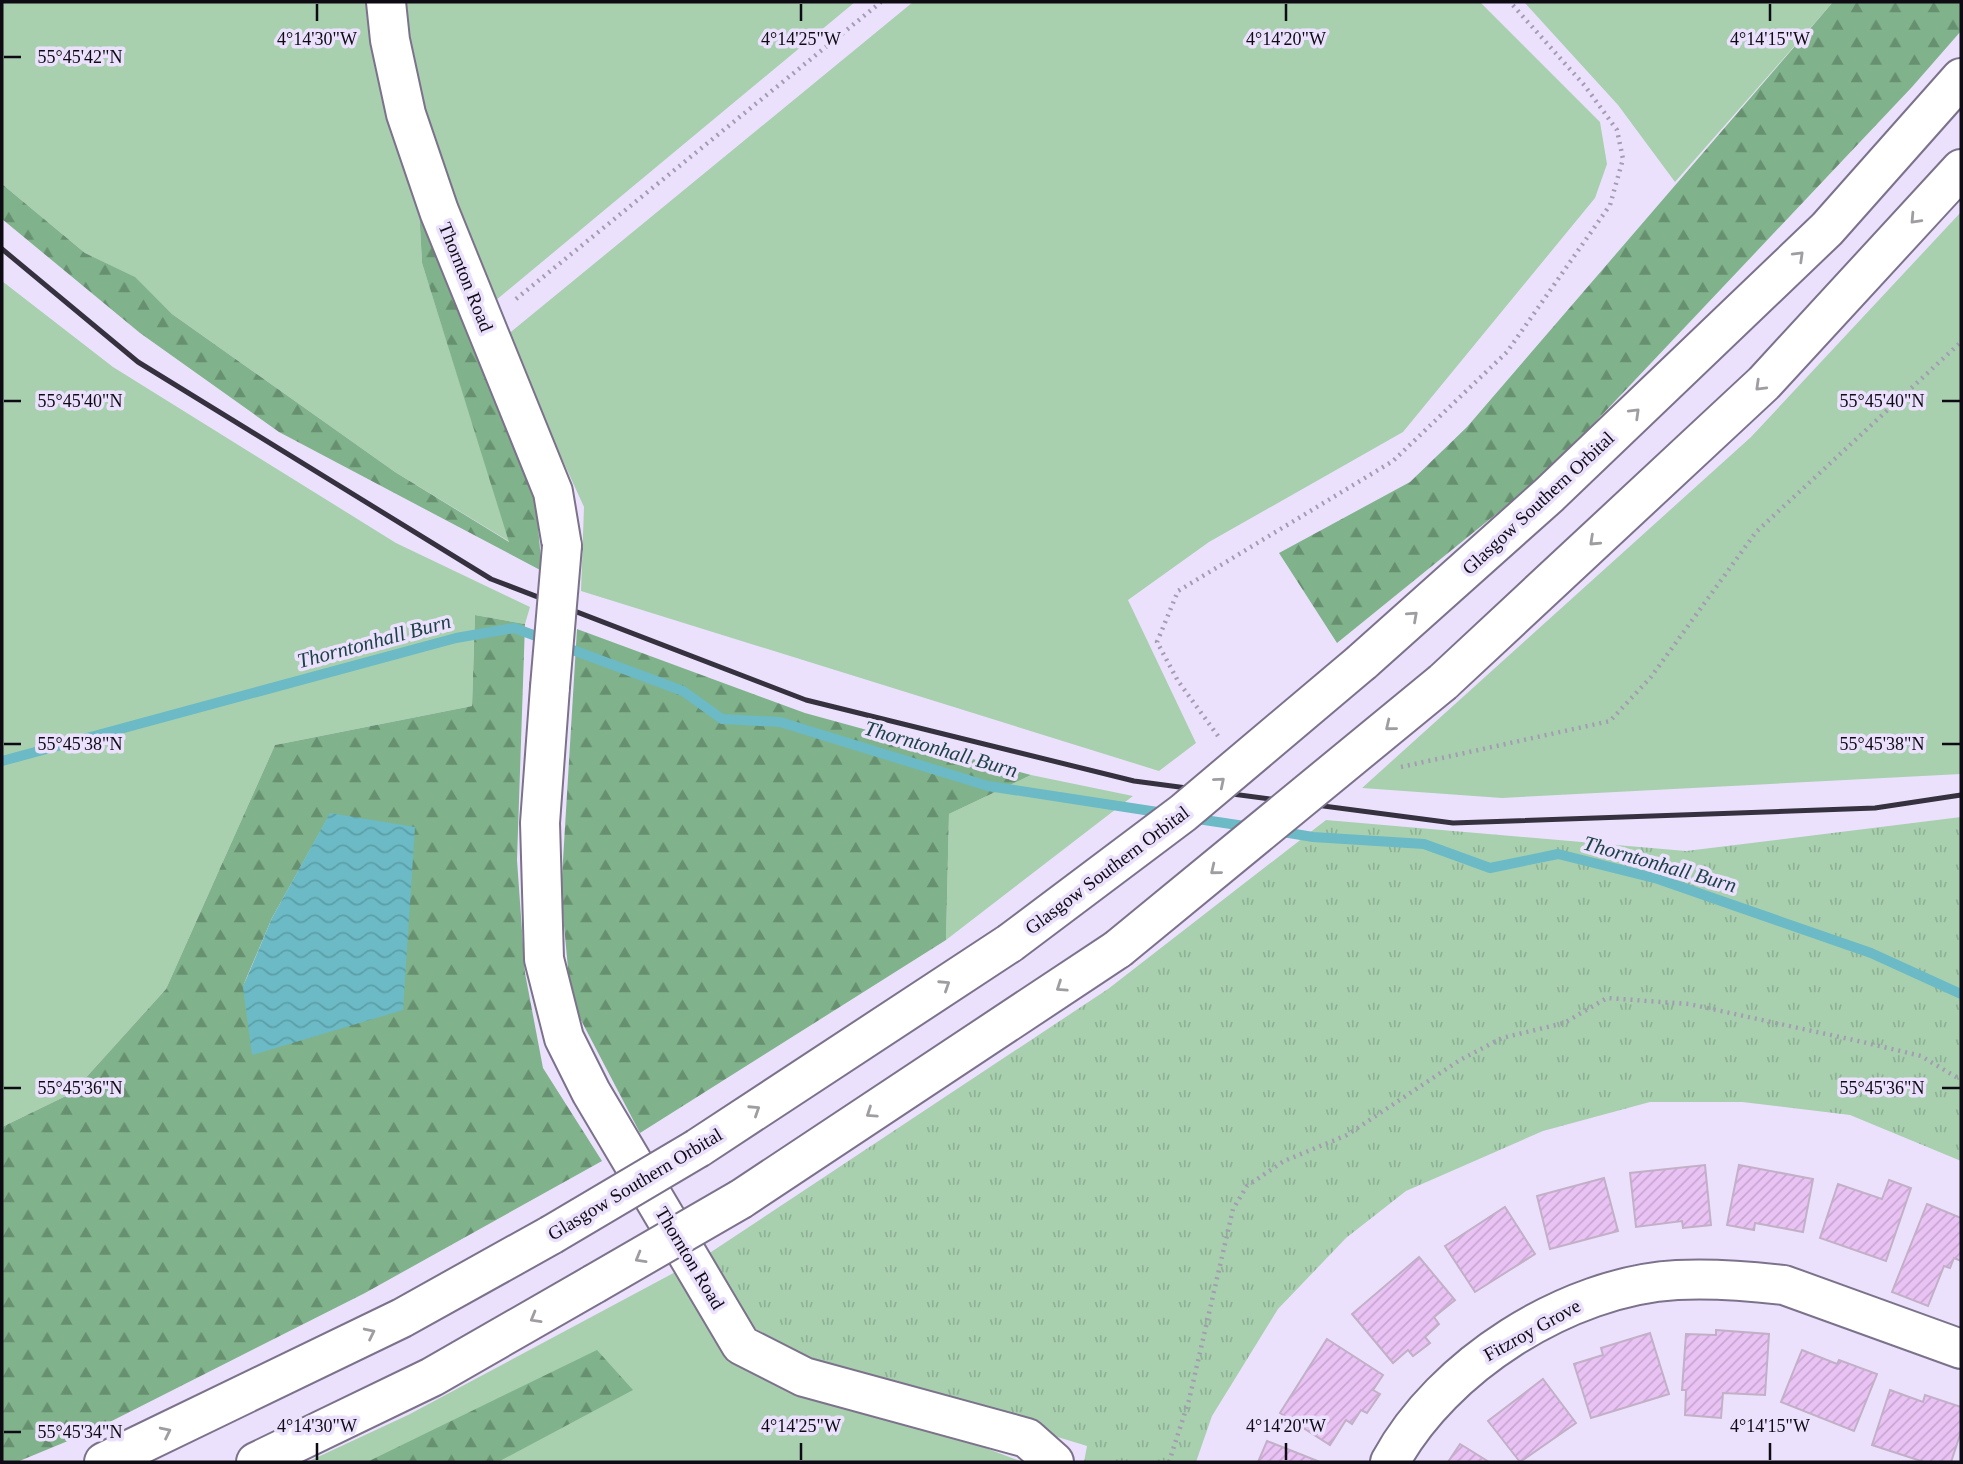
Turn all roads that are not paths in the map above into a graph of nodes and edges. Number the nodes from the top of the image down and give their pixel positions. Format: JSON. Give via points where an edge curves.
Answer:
{"nodes":[{"id":1,"x":386,"y":2,"type":"edge"},
{"id":2,"x":1961,"y":78,"type":"edge"},
{"id":3,"x":1961,"y":169,"type":"edge"},
{"id":4,"x":1961,"y":1349,"type":"edge"},
{"id":5,"x":104,"y":1462,"type":"edge"},
{"id":6,"x":256,"y":1462,"type":"edge"},
{"id":7,"x":1054,"y":1462,"type":"edge"},
{"id":8,"x":1390,"y":1462,"type":"edge"}],
"edges":[{"from":1,"to":7,"type":"main road","name":"Thornton Road","bridge":true,"via":[[406,114],[439,211],[553,492],[562,546],[540,823],[544,959],[564,1038],[591,1092],[741,1345],[804,1377],[1027,1438]]},
{"from":5,"to":2,"type":"main road","name":"Glasgow Southern Orbital","one_way":true,"bridge":true,"via":[[402,1318],[551,1235],[698,1148],[1010,943],[1183,813],[1549,495],[1827,229]]},
{"from":3,"to":6,"type":"main road","one_way":true,"bridge":true,"via":[[1764,383],[1443,682],[1118,949],[741,1199],[432,1377]]},
{"from":4,"to":8,"type":"main road","name":"Fitzroy Grove","via":[[1784,1285],[1666,1282],[1578,1302],[1480,1357],[1425,1409]]}]}
